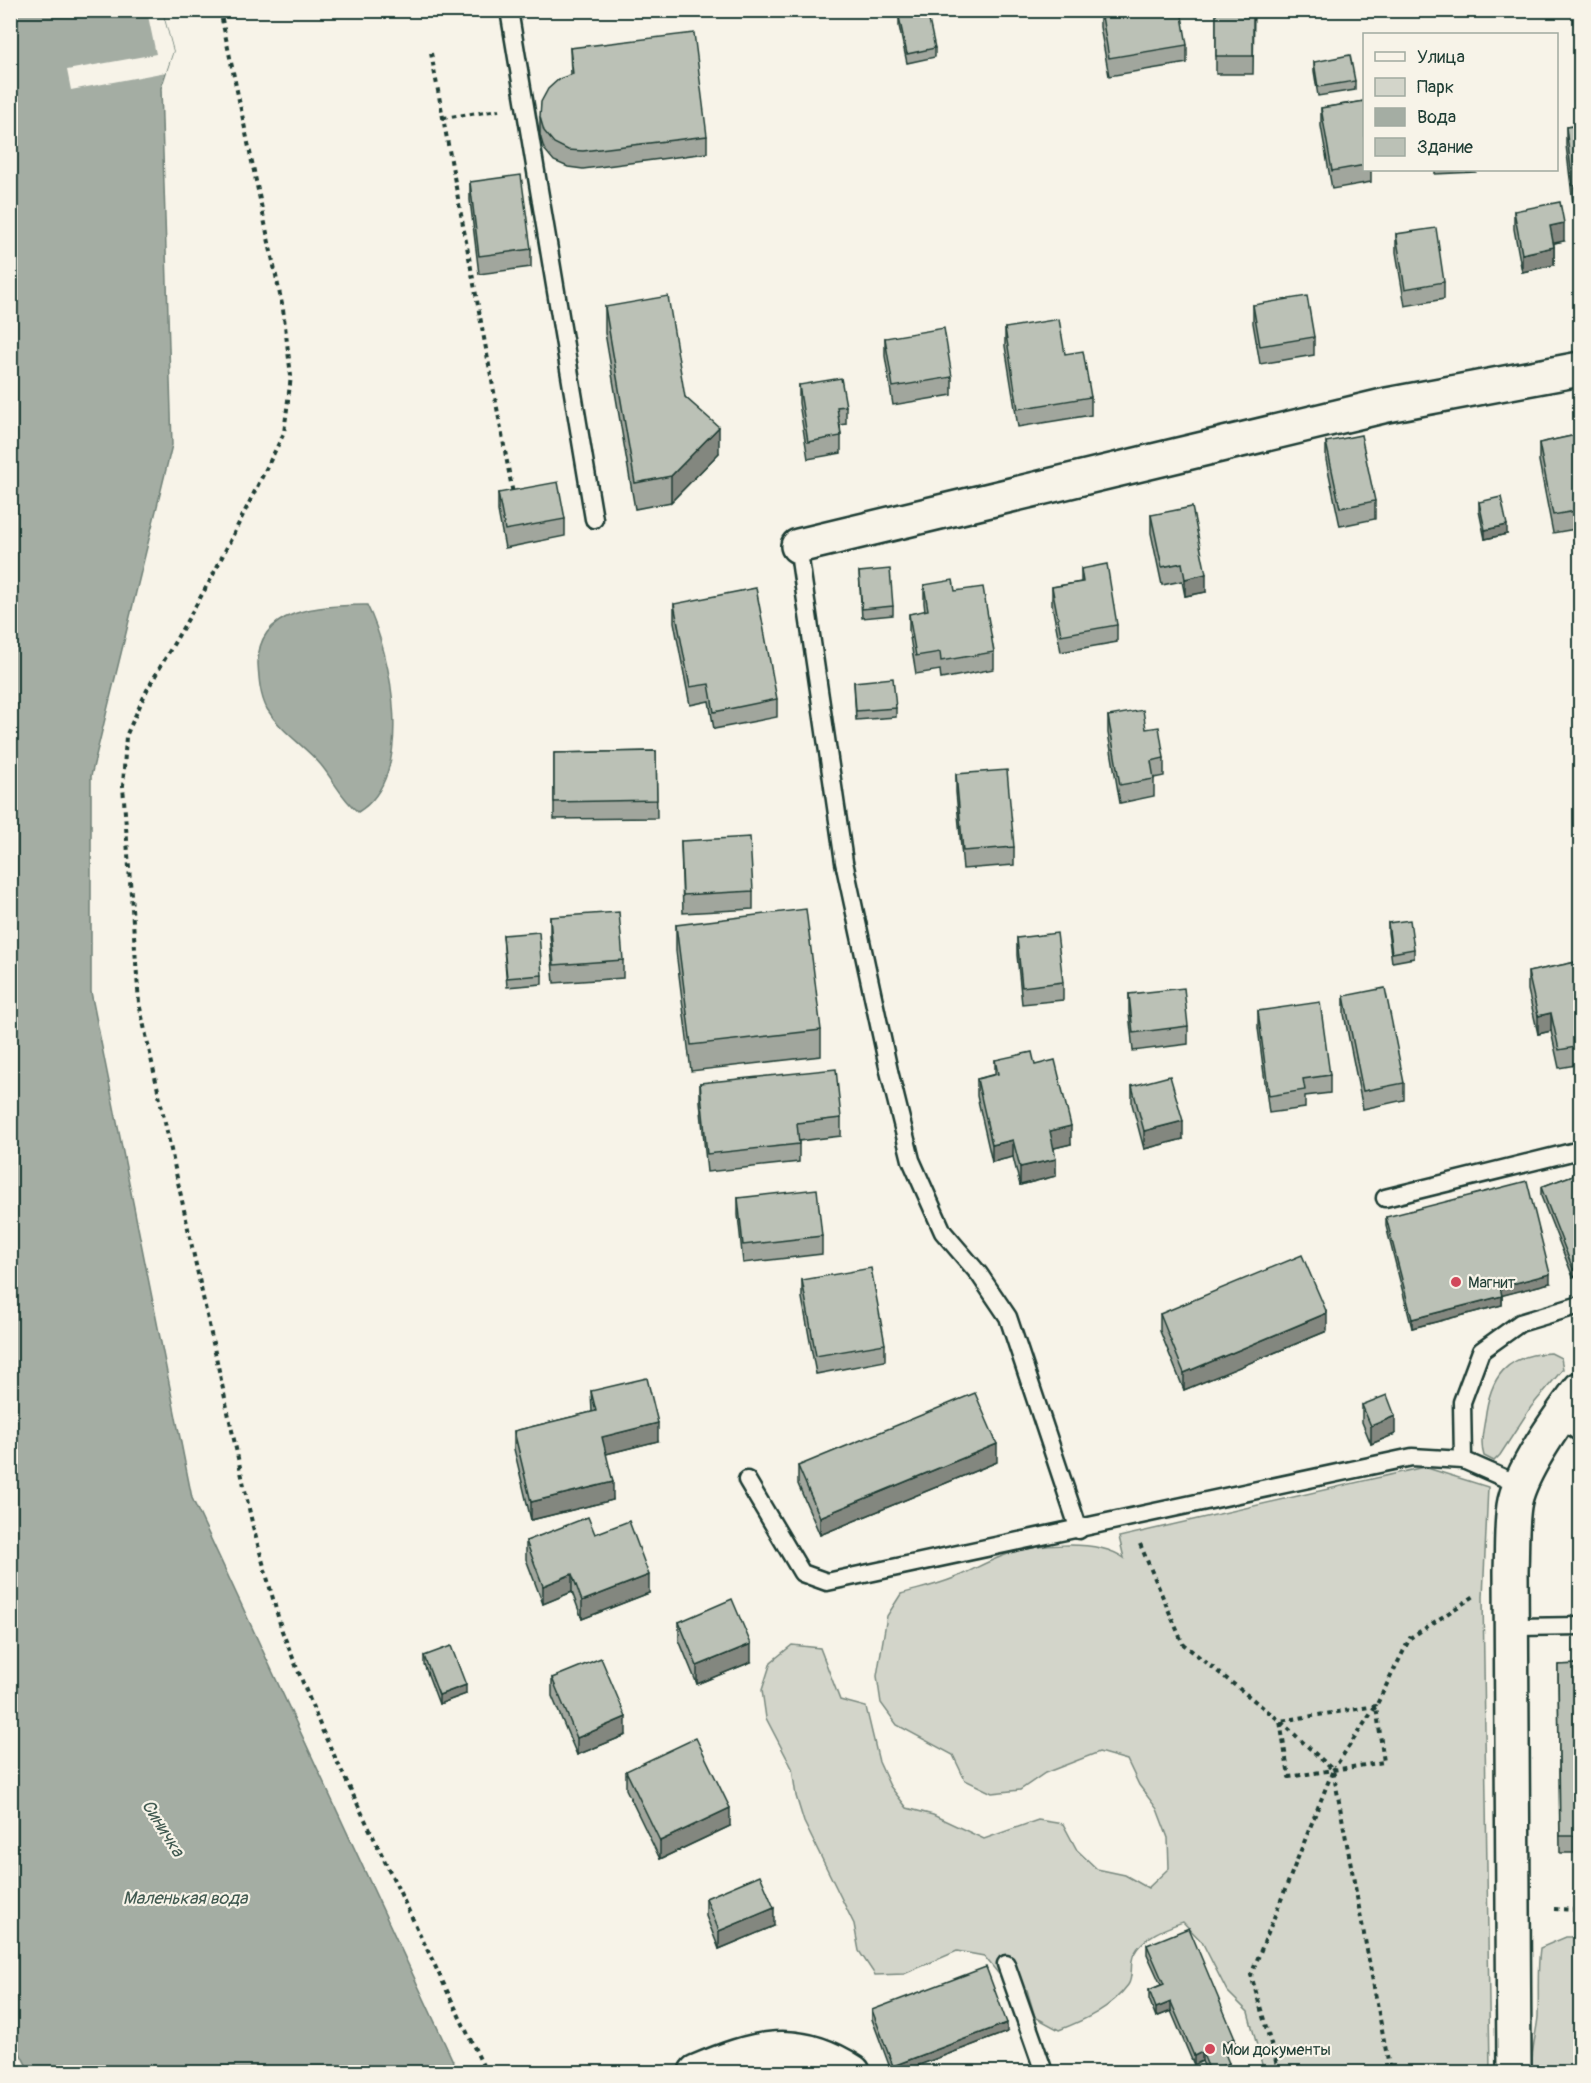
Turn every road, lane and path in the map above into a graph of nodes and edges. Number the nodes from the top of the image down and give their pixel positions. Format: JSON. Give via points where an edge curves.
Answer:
{"nodes":[{"id":1,"x":220,"y":10,"type":"edge"},
{"id":2,"x":509,"y":10,"type":"edge"},
{"id":3,"x":431,"y":53,"type":"dead end"},
{"id":4,"x":524,"y":106,"type":"junction"},
{"id":5,"x":443,"y":118,"type":"junction"},
{"id":6,"x":1581,"y":369,"type":"edge"},
{"id":7,"x":514,"y":498,"type":"edge"},
{"id":8,"x":594,"y":519,"type":"dead end"},
{"id":9,"x":798,"y":546,"type":"joint"},
{"id":10,"x":1581,"y":1150,"type":"edge"},
{"id":11,"x":1385,"y":1198,"type":"dead end"},
{"id":12,"x":1581,"y":1305,"type":"edge"},
{"id":13,"x":1581,"y":1389,"type":"edge"},
{"id":14,"x":1569,"y":1426,"type":"edge"},
{"id":15,"x":1463,"y":1460,"type":"junction"},
{"id":16,"x":747,"y":1480,"type":"dead end"},
{"id":17,"x":1520,"y":1485,"type":"junction"},
{"id":18,"x":1129,"y":1520,"type":"junction"},
{"id":19,"x":1078,"y":1530,"type":"junction"},
{"id":20,"x":1511,"y":1571,"type":"junction"},
{"id":21,"x":1581,"y":1626,"type":"edge"},
{"id":22,"x":1512,"y":1627,"type":"junction"},
{"id":23,"x":1376,"y":1706,"type":"junction"},
{"id":24,"x":1280,"y":1721,"type":"junction"},
{"id":25,"x":1333,"y":1770,"type":"junction"},
{"id":26,"x":1554,"y":1909,"type":"dead end"},
{"id":27,"x":1581,"y":1910,"type":"edge"},
{"id":28,"x":1006,"y":1964,"type":"dead end"},
{"id":29,"x":486,"y":2073,"type":"edge"},
{"id":30,"x":696,"y":2073,"type":"edge"},
{"id":31,"x":853,"y":2073,"type":"edge"},
{"id":32,"x":1044,"y":2073,"type":"edge"},
{"id":33,"x":1279,"y":2073,"type":"edge"},
{"id":34,"x":1390,"y":2073,"type":"edge"},
{"id":35,"x":1514,"y":2073,"type":"edge"}],
"edges":[{"from":1,"to":29,"type":"path","via":[[283,309],[291,376],[284,433],[126,736],[123,786],[139,1003],[254,1527],[282,1631],[322,1730]]},
{"from":2,"to":4,"type":"lane"},
{"from":3,"to":5,"type":"path"},
{"from":4,"to":5,"type":"path"},
{"from":4,"to":8,"type":"lane"},
{"from":5,"to":7,"type":"path"},
{"from":6,"to":9,"type":"street","via":[[1387,405]]},
{"from":9,"to":19,"type":"lane","via":[[844,862],[911,1160],[942,1232],[1008,1317]]},
{"from":10,"to":11,"type":"lane"},
{"from":12,"to":15,"type":"lane","via":[[1520,1323],[1481,1352],[1462,1402]]},
{"from":13,"to":14,"type":"street"},
{"from":14,"to":17,"type":"street"},
{"from":15,"to":17,"type":"lane"},
{"from":15,"to":18,"type":"lane","via":[[1412,1457]]},
{"from":16,"to":19,"type":"lane","via":[[802,1573],[827,1582]]},
{"from":17,"to":20,"type":"street","via":[[1514,1505]]},
{"from":18,"to":19,"type":"lane"},
{"from":18,"to":24,"type":"path","via":[[1183,1644]]},
{"from":20,"to":22,"type":"street"},
{"from":20,"to":23,"type":"path","via":[[1410,1638]]},
{"from":21,"to":22,"type":"lane"},
{"from":22,"to":35,"type":"street"},
{"from":23,"to":24,"type":"path"},
{"from":23,"to":25,"type":"path"},
{"from":23,"to":25,"type":"path","via":[[1384,1762]]},
{"from":24,"to":25,"type":"path"},
{"from":24,"to":25,"type":"path","via":[[1289,1777]]},
{"from":25,"to":33,"type":"path","via":[[1251,1975]]},
{"from":25,"to":34,"type":"path"},
{"from":26,"to":27,"type":"path"},
{"from":28,"to":32,"type":"lane"},
{"from":30,"to":31,"type":"street","via":[[759,2049],[798,2048],[832,2058]]}]}
